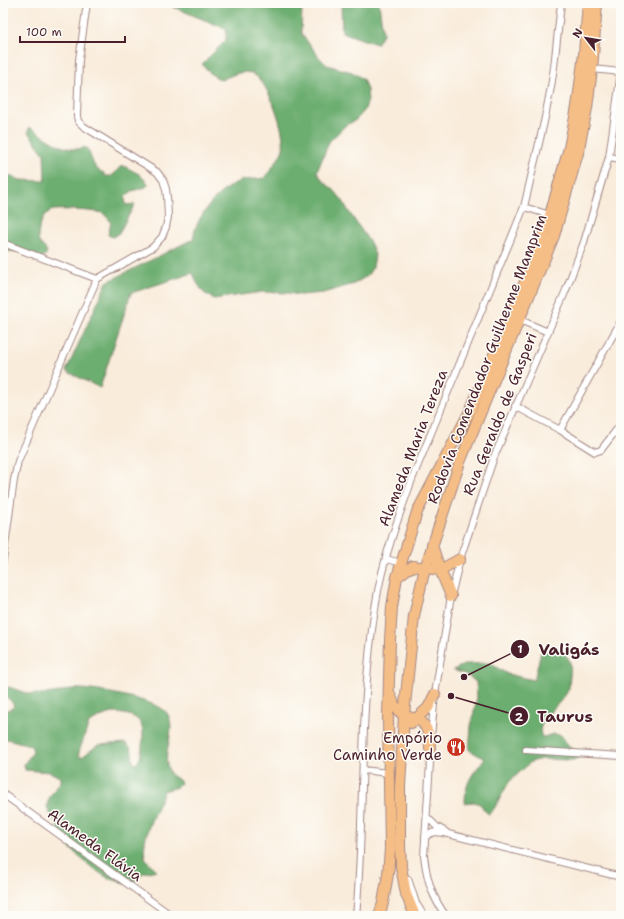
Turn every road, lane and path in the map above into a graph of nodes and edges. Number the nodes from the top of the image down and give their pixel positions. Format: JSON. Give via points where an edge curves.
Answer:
{"nodes":[{"id":1,"x":87,"y":3,"type":"edge"},
{"id":2,"x":561,"y":3,"type":"edge"},
{"id":3,"x":588,"y":3,"type":"edge"},
{"id":4,"x":597,"y":3,"type":"edge"},
{"id":5,"x":592,"y":69,"type":"junction"},
{"id":6,"x":621,"y":72,"type":"edge"},
{"id":7,"x":609,"y":157,"type":"junction"},
{"id":8,"x":621,"y":159,"type":"edge"},
{"id":9,"x":524,"y":207,"type":"junction"},
{"id":10,"x":550,"y":215,"type":"junction"},
{"id":11,"x":3,"y":243,"type":"edge"},
{"id":12,"x":97,"y":279,"type":"junction"},
{"id":13,"x":520,"y":320,"type":"junction"},
{"id":14,"x":621,"y":321,"type":"edge"},
{"id":15,"x":548,"y":332,"type":"junction"},
{"id":16,"x":515,"y":406,"type":"junction"},
{"id":17,"x":621,"y":424,"type":"edge"},
{"id":18,"x":560,"y":430,"type":"junction"},
{"id":19,"x":432,"y":545,"type":"junction"},
{"id":20,"x":386,"y":559,"type":"junction"},
{"id":21,"x":460,"y":559,"type":"junction"},
{"id":22,"x":3,"y":560,"type":"edge"},
{"id":23,"x":401,"y":563,"type":"junction"},
{"id":24,"x":424,"y":568,"type":"junction"},
{"id":25,"x":440,"y":570,"type":"junction"},
{"id":26,"x":397,"y":577,"type":"junction"},
{"id":27,"x":451,"y":596,"type":"junction"},
{"id":28,"x":389,"y":693,"type":"junction"},
{"id":29,"x":434,"y":694,"type":"junction"},
{"id":30,"x":404,"y":715,"type":"junction"},
{"id":31,"x":416,"y":718,"type":"junction"},
{"id":32,"x":404,"y":730,"type":"junction"},
{"id":33,"x":430,"y":749,"type":"junction"},
{"id":34,"x":526,"y":750,"type":"dead end"},
{"id":35,"x":621,"y":756,"type":"edge"},
{"id":36,"x":363,"y":770,"type":"junction"},
{"id":37,"x":388,"y":773,"type":"junction"},
{"id":38,"x":3,"y":794,"type":"edge"},
{"id":39,"x":426,"y":817,"type":"junction"},
{"id":40,"x":448,"y":834,"type":"junction"},
{"id":41,"x":425,"y":837,"type":"junction"},
{"id":42,"x":401,"y":867,"type":"junction"},
{"id":43,"x":621,"y":877,"type":"edge"},
{"id":44,"x":172,"y":916,"type":"edge"},
{"id":45,"x":356,"y":916,"type":"edge"},
{"id":46,"x":379,"y":916,"type":"edge"},
{"id":47,"x":415,"y":916,"type":"edge"},
{"id":48,"x":424,"y":916,"type":"edge"},
{"id":49,"x":446,"y":916,"type":"edge"}],
"edges":[{"from":1,"to":12,"type":"street","via":[[78,60],[78,121],[157,172],[166,189],[168,217],[158,242]]},
{"from":2,"to":9,"type":"street","name":"Alameda Maria Tereza","via":[[554,68]]},
{"from":3,"to":10,"type":"main road","name":"Rodovia Comendador Guilherme Mamprim","via":[[577,107],[569,148]]},
{"from":4,"to":5,"type":"main road","name":"Rodovia Comendador Guilherme Mamprim"},
{"from":5,"to":6,"type":"street"},
{"from":5,"to":13,"type":"main road","name":"Rodovia Comendador Guilherme Mamprim","via":[[578,152],[567,191],[554,236]]},
{"from":6,"to":7,"type":"street","name":"Rua Geraldo de Gasperi"},
{"from":7,"to":8,"type":"street"},
{"from":7,"to":15,"type":"street","name":"Rua Geraldo de Gasperi","via":[[584,242]]},
{"from":9,"to":10,"type":"street"},
{"from":9,"to":20,"type":"street","name":"Alameda Maria Tereza","via":[[413,477]]},
{"from":10,"to":23,"type":"main road","name":"Rodovia Comendador Guilherme Mamprim","via":[[470,411],[417,512]]},
{"from":11,"to":12,"type":"street"},
{"from":12,"to":22,"type":"street","via":[[18,461]]},
{"from":13,"to":15,"type":"street"},
{"from":13,"to":19,"type":"main road","name":"Rodovia Comendador Guilherme Mamprim","via":[[460,462]]},
{"from":14,"to":18,"type":"street"},
{"from":15,"to":16,"type":"street","name":"Rua Geraldo de Gasperi"},
{"from":16,"to":18,"type":"street"},
{"from":16,"to":21,"type":"street","name":"Rua Geraldo de Gasperi","via":[[494,457]]},
{"from":17,"to":18,"type":"street","via":[[601,450],[595,452]]},
{"from":19,"to":24,"type":"main road","name":"Rodovia Comendador Guilherme Mamprim"},
{"from":19,"to":25,"type":"main road"},
{"from":20,"to":23,"type":"street"},
{"from":20,"to":36,"type":"street","name":"Alameda Maria Tereza","via":[[376,602],[371,647]]},
{"from":21,"to":25,"type":"main road"},
{"from":21,"to":27,"type":"street","name":"Rua Geraldo de Gasperi"},
{"from":23,"to":26,"type":"main road","name":"Rodovia Comendador Guilherme Mamprim"},
{"from":24,"to":25,"type":"main road"},
{"from":24,"to":26,"type":"main road","via":[[413,566]]},
{"from":24,"to":30,"type":"main road","name":"Rodovia Comendador Guilherme Mamprim","via":[[414,616]]},
{"from":25,"to":27,"type":"main road"},
{"from":26,"to":28,"type":"main road","name":"Rodovia Comendador Guilherme Mamprim","via":[[392,607]]},
{"from":27,"to":29,"type":"street","name":"Rua Geraldo de Gasperi"},
{"from":28,"to":30,"type":"main road","via":[[394,704]]},
{"from":28,"to":37,"type":"main road","name":"Rodovia Comendador Guilherme Mamprim"},
{"from":29,"to":31,"type":"main road","via":[[428,708]]},
{"from":29,"to":33,"type":"street","name":"Rua Geraldo de Gasperi"},
{"from":30,"to":31,"type":"main road"},
{"from":30,"to":32,"type":"main road","name":"Rodovia Comendador Guilherme Mamprim"},
{"from":31,"to":32,"type":"main road"},
{"from":31,"to":33,"type":"main road","via":[[428,731]]},
{"from":32,"to":42,"type":"main road","name":"Rodovia Comendador Guilherme Mamprim","via":[[400,787]]},
{"from":33,"to":39,"type":"street","name":"Rua Geraldo de Gasperi"},
{"from":34,"to":35,"type":"street"},
{"from":36,"to":37,"type":"street"},
{"from":36,"to":45,"type":"street","name":"Alameda Maria Tereza"},
{"from":37,"to":46,"type":"main road","name":"Rodovia Comendador Guilherme Mamprim","via":[[390,850]]},
{"from":38,"to":44,"type":"street","name":"Alameda Flávia"},
{"from":39,"to":40,"type":"street"},
{"from":39,"to":41,"type":"street","name":"Rua Geraldo de Gasperi"},
{"from":40,"to":41,"type":"street","via":[[431,832]]},
{"from":40,"to":43,"type":"street"},
{"from":41,"to":49,"type":"street","name":"Rua Geraldo de Gasperi","via":[[426,874],[437,904]]},
{"from":42,"to":47,"type":"main road","name":"Rodovia Comendador Guilherme Mamprim","via":[[406,894]]},
{"from":42,"to":48,"type":"street"}]}
